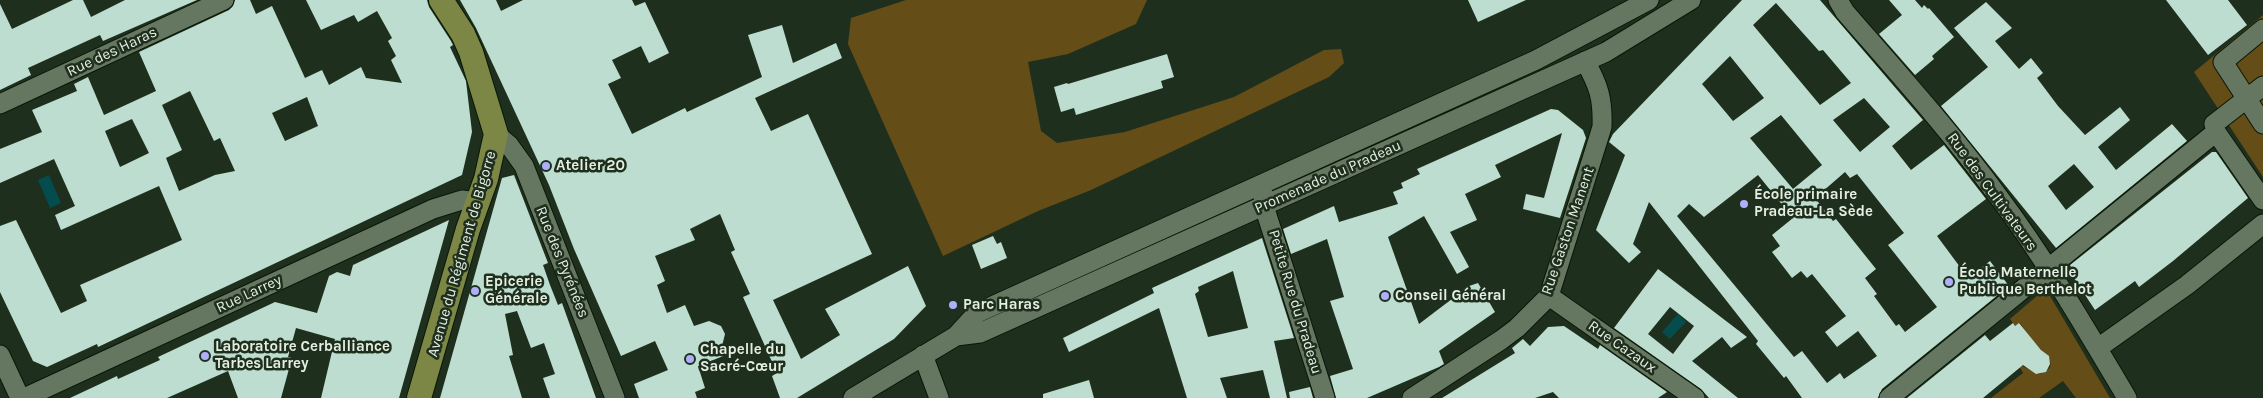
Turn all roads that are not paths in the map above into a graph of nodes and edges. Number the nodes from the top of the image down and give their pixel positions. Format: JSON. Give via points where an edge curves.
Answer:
{"nodes":[{"id":1,"x":224,"y":0,"type":"edge"},
{"id":2,"x":441,"y":0,"type":"edge"},
{"id":3,"x":1649,"y":0,"type":"edge"},
{"id":4,"x":1692,"y":0,"type":"edge"},
{"id":5,"x":1846,"y":4,"type":"edge"},
{"id":6,"x":2263,"y":29,"type":"edge"},
{"id":7,"x":1585,"y":61,"type":"junction"},
{"id":8,"x":2263,"y":86,"type":"edge"},
{"id":9,"x":2247,"y":98,"type":"junction"},
{"id":10,"x":0,"y":104,"type":"edge"},
{"id":11,"x":2263,"y":124,"type":"edge"},
{"id":12,"x":2216,"y":132,"type":"junction"},
{"id":13,"x":496,"y":134,"type":"junction"},
{"id":14,"x":1274,"y":179,"type":"junction"},
{"id":15,"x":2263,"y":200,"type":"edge"},
{"id":16,"x":476,"y":202,"type":"junction"},
{"id":17,"x":1264,"y":206,"type":"junction"},
{"id":18,"x":2263,"y":224,"type":"edge"},
{"id":19,"x":2049,"y":269,"type":"junction"},
{"id":20,"x":1549,"y":296,"type":"junction"},
{"id":21,"x":956,"y":336,"type":"junction"},
{"id":22,"x":2098,"y":348,"type":"junction"},
{"id":23,"x":0,"y":355,"type":"edge"},
{"id":24,"x":922,"y":355,"type":"junction"},
{"id":25,"x":20,"y":398,"type":"edge"},
{"id":26,"x":24,"y":398,"type":"edge"},
{"id":27,"x":419,"y":398,"type":"edge"},
{"id":28,"x":615,"y":398,"type":"edge"},
{"id":29,"x":853,"y":398,"type":"edge"},
{"id":30,"x":939,"y":398,"type":"edge"},
{"id":31,"x":1325,"y":398,"type":"edge"},
{"id":32,"x":1412,"y":398,"type":"edge"},
{"id":33,"x":1695,"y":398,"type":"edge"},
{"id":34,"x":1890,"y":398,"type":"edge"},
{"id":35,"x":2127,"y":398,"type":"edge"}],
"edges":[{"from":1,"to":10,"type":"street","name":"Rue des Haras"},
{"from":2,"to":13,"type":"main road","name":"Avenue du Régiment de Bigorre","via":[[471,52]]},
{"from":3,"to":14,"type":"street","name":"Promenade du Pradeau","via":[[1536,60]]},
{"from":4,"to":7,"type":"street","name":"Promenade du Pradeau","via":[[1606,52]]},
{"from":5,"to":19,"type":"street","name":"Rue des Cultivateurs","via":[[1951,134]]},
{"from":6,"to":9,"type":"street","via":[[2223,62]]},
{"from":7,"to":17,"type":"street","name":"Promenade du Pradeau"},
{"from":7,"to":20,"type":"street","name":"Rue Gaston Manent","via":[[1598,84],[1603,104],[1602,128]]},
{"from":8,"to":9,"type":"street"},
{"from":9,"to":11,"type":"street"},
{"from":9,"to":12,"type":"street","via":[[2214,124]]},
{"from":12,"to":15,"type":"street"},
{"from":12,"to":19,"type":"street"},
{"from":13,"to":16,"type":"main road","name":"Avenue du Régiment de Bigorre","via":[[486,180]]},
{"from":13,"to":28,"type":"street","name":"Rue des Pyrénées","via":[[524,166]]},
{"from":14,"to":17,"type":"street","via":[[1263,193]]},
{"from":14,"to":21,"type":"street","name":"Promenade du Pradeau","via":[[977,313]]},
{"from":16,"to":26,"type":"street","name":"Rue Larrey","via":[[462,200],[433,208]]},
{"from":16,"to":27,"type":"main road","name":"Avenue du Régiment de Bigorre"},
{"from":17,"to":21,"type":"street","name":"Promenade du Pradeau","via":[[980,333]]},
{"from":17,"to":31,"type":"street","name":"Petite Rue du Pradeau"},
{"from":18,"to":22,"type":"street","via":[[2187,285]]},
{"from":19,"to":22,"type":"street","name":"Rue des Cultivateurs"},
{"from":19,"to":34,"type":"street"},
{"from":20,"to":32,"type":"street","name":"Rue Gaston Manent","via":[[1501,340]]},
{"from":20,"to":33,"type":"street","name":"Rue Cazaux"},
{"from":21,"to":24,"type":"street","name":"Promenade du Pradeau"},
{"from":22,"to":35,"type":"street","name":"Rue des Cultivateurs"},
{"from":23,"to":25,"type":"street"},
{"from":24,"to":29,"type":"street","name":"Promenade du Pradeau"},
{"from":24,"to":30,"type":"street"}]}
